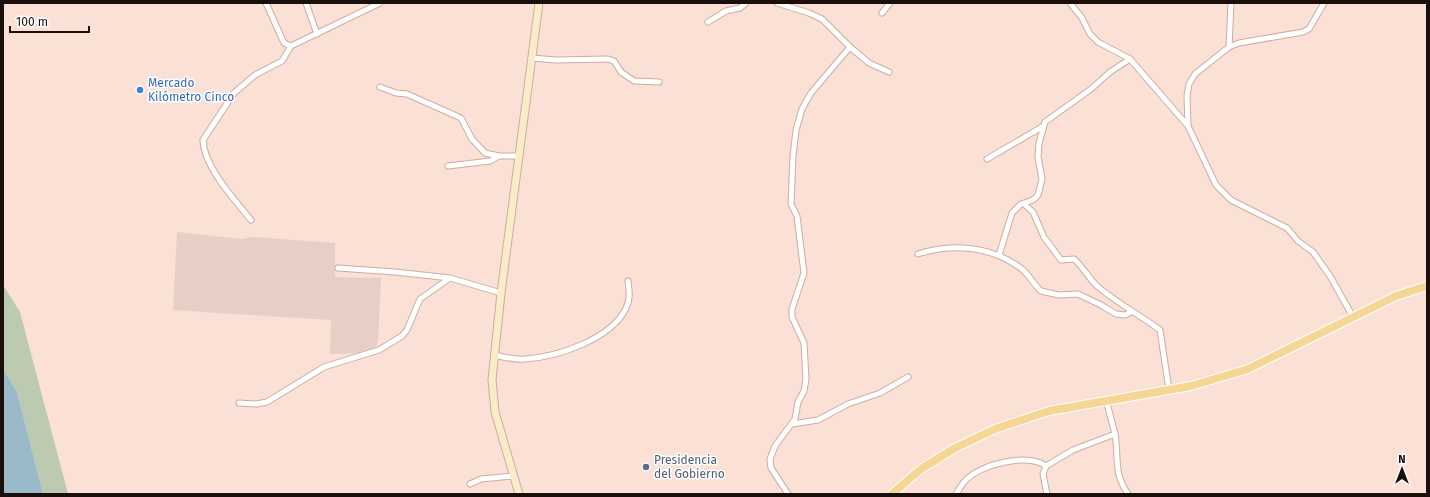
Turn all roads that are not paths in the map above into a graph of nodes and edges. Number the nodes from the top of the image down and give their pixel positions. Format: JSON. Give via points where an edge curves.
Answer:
{"nodes":[{"id":1,"x":266,"y":3,"type":"edge"},
{"id":2,"x":306,"y":3,"type":"edge"},
{"id":3,"x":380,"y":3,"type":"edge"},
{"id":4,"x":539,"y":3,"type":"edge"},
{"id":5,"x":746,"y":3,"type":"edge"},
{"id":6,"x":777,"y":3,"type":"edge"},
{"id":7,"x":890,"y":3,"type":"edge"},
{"id":8,"x":1070,"y":3,"type":"edge"},
{"id":9,"x":1231,"y":3,"type":"edge"},
{"id":10,"x":1324,"y":3,"type":"edge"},
{"id":11,"x":882,"y":13,"type":"dead end"},
{"id":12,"x":708,"y":22,"type":"dead end"},
{"id":13,"x":317,"y":34,"type":"junction"},
{"id":14,"x":291,"y":46,"type":"junction"},
{"id":15,"x":850,"y":47,"type":"junction"},
{"id":16,"x":1229,"y":47,"type":"junction"},
{"id":17,"x":532,"y":58,"type":"junction"},
{"id":18,"x":1130,"y":59,"type":"junction"},
{"id":19,"x":889,"y":72,"type":"dead end"},
{"id":20,"x":659,"y":82,"type":"dead end"},
{"id":21,"x":380,"y":87,"type":"dead end"},
{"id":22,"x":1188,"y":126,"type":"junction"},
{"id":23,"x":1042,"y":128,"type":"junction"},
{"id":24,"x":499,"y":156,"type":"junction"},
{"id":25,"x":520,"y":156,"type":"junction"},
{"id":26,"x":988,"y":159,"type":"dead end"},
{"id":27,"x":448,"y":166,"type":"dead end"},
{"id":28,"x":1024,"y":204,"type":"junction"},
{"id":29,"x":251,"y":220,"type":"dead end"},
{"id":30,"x":918,"y":254,"type":"dead end"},
{"id":31,"x":999,"y":255,"type":"junction"},
{"id":32,"x":338,"y":268,"type":"dead end"},
{"id":33,"x":450,"y":278,"type":"junction"},
{"id":34,"x":628,"y":281,"type":"dead end"},
{"id":35,"x":1427,"y":286,"type":"edge"},
{"id":36,"x":501,"y":293,"type":"junction"},
{"id":37,"x":1131,"y":312,"type":"junction"},
{"id":38,"x":1353,"y":317,"type":"junction"},
{"id":39,"x":494,"y":355,"type":"junction"},
{"id":40,"x":908,"y":377,"type":"dead end"},
{"id":41,"x":1169,"y":390,"type":"junction"},
{"id":42,"x":1106,"y":400,"type":"junction"},
{"id":43,"x":239,"y":403,"type":"dead end"},
{"id":44,"x":792,"y":424,"type":"junction"},
{"id":45,"x":1115,"y":434,"type":"junction"},
{"id":46,"x":1046,"y":466,"type":"junction"},
{"id":47,"x":513,"y":476,"type":"junction"},
{"id":48,"x":470,"y":484,"type":"dead end"},
{"id":49,"x":519,"y":494,"type":"edge"},
{"id":50,"x":788,"y":494,"type":"edge"},
{"id":51,"x":892,"y":494,"type":"edge"},
{"id":52,"x":956,"y":494,"type":"edge"},
{"id":53,"x":1047,"y":494,"type":"edge"},
{"id":54,"x":1128,"y":494,"type":"edge"}],
"edges":[{"from":1,"to":14,"type":"street","via":[[284,43]]},
{"from":2,"to":13,"type":"street"},
{"from":3,"to":13,"type":"street"},
{"from":4,"to":17,"type":"main road"},
{"from":5,"to":12,"type":"street"},
{"from":6,"to":15,"type":"street","via":[[822,19]]},
{"from":7,"to":11,"type":"street"},
{"from":8,"to":18,"type":"street","via":[[1098,42]]},
{"from":9,"to":16,"type":"street"},
{"from":10,"to":16,"type":"street","via":[[1308,29],[1303,32]]},
{"from":13,"to":14,"type":"street"},
{"from":14,"to":29,"type":"street","via":[[282,61],[255,75],[234,93],[203,140],[205,152],[218,178]]},
{"from":15,"to":19,"type":"street","via":[[869,62]]},
{"from":15,"to":44,"type":"street","via":[[811,93],[802,109],[796,130],[791,204],[797,216],[804,273],[792,309],[792,317],[804,343],[806,379]]},
{"from":16,"to":22,"type":"street","via":[[1195,74],[1189,84]]},
{"from":17,"to":20,"type":"street","via":[[608,59],[614,61],[621,72],[634,81]]},
{"from":17,"to":25,"type":"main road"},
{"from":18,"to":22,"type":"street"},
{"from":18,"to":23,"type":"street","via":[[1050,118]]},
{"from":21,"to":24,"type":"street","via":[[407,94],[461,118],[478,148],[485,153]]},
{"from":22,"to":38,"type":"street","via":[[1216,185],[1231,200],[1287,228],[1298,241],[1313,252]]},
{"from":23,"to":26,"type":"street"},
{"from":23,"to":28,"type":"street","via":[[1038,157],[1041,186],[1036,198]]},
{"from":24,"to":25,"type":"street"},
{"from":24,"to":27,"type":"street","via":[[490,161]]},
{"from":25,"to":36,"type":"main road"},
{"from":28,"to":31,"type":"street","via":[[1010,216]]},
{"from":28,"to":37,"type":"street","via":[[1033,212],[1044,237],[1060,260],[1074,259],[1096,284]]},
{"from":30,"to":31,"type":"street","via":[[937,249],[978,249]]},
{"from":31,"to":37,"type":"street","via":[[1025,272],[1041,291],[1059,295],[1078,294],[1116,314],[1124,315]]},
{"from":32,"to":33,"type":"street"},
{"from":33,"to":36,"type":"street"},
{"from":33,"to":43,"type":"street","via":[[420,299],[406,332],[379,350],[324,367],[267,402]]},
{"from":34,"to":39,"type":"street","via":[[629,298],[620,318],[605,332],[588,342],[536,358],[516,359]]},
{"from":35,"to":38,"type":"main road","via":[[1396,296]]},
{"from":36,"to":39,"type":"main road"},
{"from":37,"to":41,"type":"street","via":[[1160,330]]},
{"from":38,"to":41,"type":"main road","via":[[1248,369]]},
{"from":39,"to":47,"type":"main road","via":[[491,388]]},
{"from":40,"to":44,"type":"street","via":[[880,393],[848,404],[818,420]]},
{"from":41,"to":42,"type":"main road"},
{"from":42,"to":45,"type":"street"},
{"from":42,"to":51,"type":"main road","via":[[1049,411],[995,429],[955,448],[921,469]]},
{"from":44,"to":50,"type":"street","via":[[774,446],[770,459],[771,468]]},
{"from":45,"to":46,"type":"street","via":[[1073,450]]},
{"from":45,"to":54,"type":"street","via":[[1116,469],[1119,480]]},
{"from":46,"to":52,"type":"street","via":[[1040,462],[1015,460],[999,463],[966,480]]},
{"from":46,"to":53,"type":"street","via":[[1043,474]]},
{"from":47,"to":48,"type":"street","via":[[481,479]]},
{"from":47,"to":49,"type":"main road"}]}
